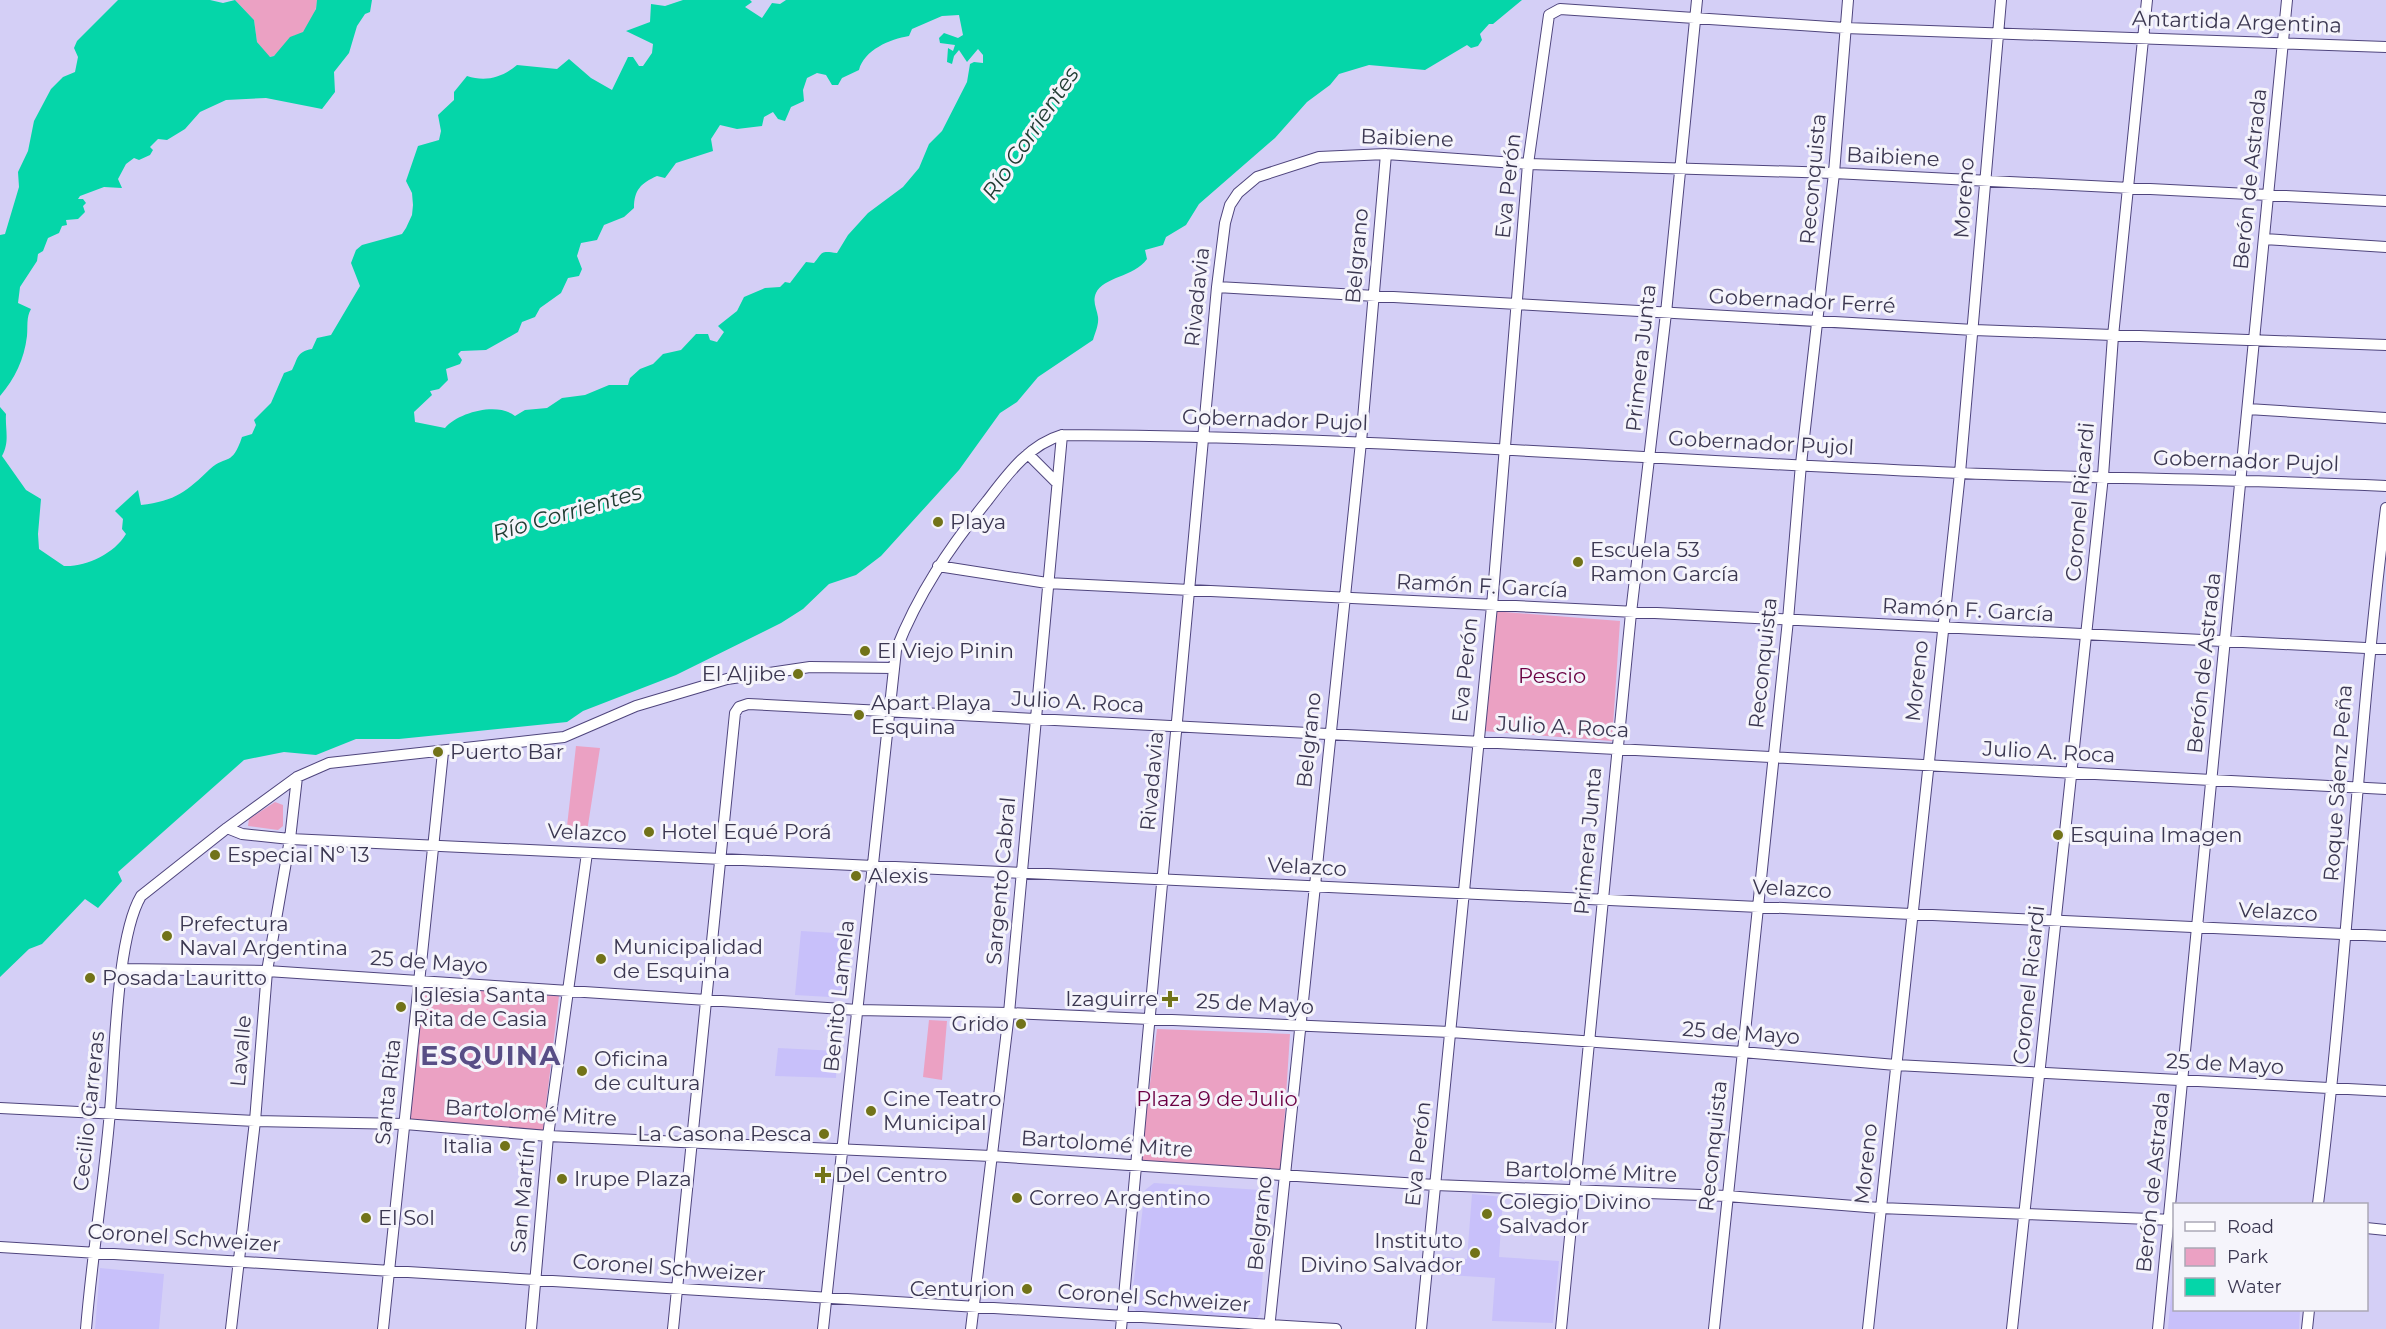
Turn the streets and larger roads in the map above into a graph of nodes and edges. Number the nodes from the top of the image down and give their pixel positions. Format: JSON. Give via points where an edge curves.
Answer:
{"nodes":[{"id":1,"x":1697,"y":0,"type":"edge"},
{"id":2,"x":1848,"y":0,"type":"edge"},
{"id":3,"x":2001,"y":0,"type":"edge"},
{"id":4,"x":2147,"y":0,"type":"edge"},
{"id":5,"x":2288,"y":0,"type":"edge"},
{"id":6,"x":1549,"y":15,"type":"joint"},
{"id":7,"x":1696,"y":17,"type":"junction"},
{"id":8,"x":1845,"y":28,"type":"junction"},
{"id":9,"x":1998,"y":32,"type":"junction"},
{"id":10,"x":2143,"y":38,"type":"junction"},
{"id":11,"x":2283,"y":44,"type":"junction"},
{"id":12,"x":2386,"y":47,"type":"edge"},
{"id":13,"x":1386,"y":154,"type":"junction"},
{"id":14,"x":1528,"y":164,"type":"junction"},
{"id":15,"x":1680,"y":170,"type":"junction"},
{"id":16,"x":1834,"y":173,"type":"junction"},
{"id":17,"x":1257,"y":177,"type":"joint"},
{"id":18,"x":1984,"y":182,"type":"junction"},
{"id":19,"x":2128,"y":188,"type":"junction"},
{"id":20,"x":2268,"y":196,"type":"junction"},
{"id":21,"x":2386,"y":201,"type":"edge"},
{"id":22,"x":2264,"y":239,"type":"junction"},
{"id":23,"x":2386,"y":247,"type":"edge"},
{"id":24,"x":1217,"y":287,"type":"junction"},
{"id":25,"x":1372,"y":296,"type":"junction"},
{"id":26,"x":1516,"y":304,"type":"junction"},
{"id":27,"x":1666,"y":313,"type":"junction"},
{"id":28,"x":1818,"y":321,"type":"junction"},
{"id":29,"x":1974,"y":330,"type":"junction"},
{"id":30,"x":2114,"y":336,"type":"junction"},
{"id":31,"x":2254,"y":340,"type":"junction"},
{"id":32,"x":2386,"y":345,"type":"edge"},
{"id":33,"x":2248,"y":409,"type":"junction"},
{"id":34,"x":2386,"y":418,"type":"edge"},
{"id":35,"x":1062,"y":435,"type":"junction"},
{"id":36,"x":1205,"y":436,"type":"junction"},
{"id":37,"x":1361,"y":442,"type":"junction"},
{"id":38,"x":1503,"y":450,"type":"junction"},
{"id":39,"x":1028,"y":454,"type":"junction"},
{"id":40,"x":1650,"y":458,"type":"junction"},
{"id":41,"x":1801,"y":464,"type":"junction"},
{"id":42,"x":1960,"y":473,"type":"junction"},
{"id":43,"x":2103,"y":476,"type":"junction"},
{"id":44,"x":2241,"y":479,"type":"junction"},
{"id":45,"x":1057,"y":483,"type":"junction"},
{"id":46,"x":2386,"y":486,"type":"edge"},
{"id":47,"x":2386,"y":508,"type":"edge"},
{"id":48,"x":938,"y":566,"type":"junction"},
{"id":49,"x":1047,"y":583,"type":"junction"},
{"id":50,"x":1189,"y":591,"type":"junction"},
{"id":51,"x":1343,"y":598,"type":"junction"},
{"id":52,"x":1491,"y":606,"type":"junction"},
{"id":53,"x":1631,"y":613,"type":"junction"},
{"id":54,"x":1788,"y":620,"type":"junction"},
{"id":55,"x":1943,"y":628,"type":"junction"},
{"id":56,"x":2086,"y":635,"type":"junction"},
{"id":57,"x":2225,"y":642,"type":"junction"},
{"id":58,"x":2368,"y":649,"type":"junction"},
{"id":59,"x":2386,"y":649,"type":"edge"},
{"id":60,"x":894,"y":668,"type":"junction"},
{"id":61,"x":888,"y":711,"type":"junction"},
{"id":62,"x":1037,"y":719,"type":"junction"},
{"id":63,"x":1176,"y":726,"type":"junction"},
{"id":64,"x":1329,"y":734,"type":"junction"},
{"id":65,"x":1478,"y":742,"type":"junction"},
{"id":66,"x":1617,"y":749,"type":"junction"},
{"id":67,"x":443,"y":752,"type":"junction"},
{"id":68,"x":1773,"y":757,"type":"junction"},
{"id":69,"x":1927,"y":765,"type":"junction"},
{"id":70,"x":2071,"y":772,"type":"junction"},
{"id":71,"x":297,"y":777,"type":"junction"},
{"id":72,"x":2212,"y":780,"type":"junction"},
{"id":73,"x":2357,"y":787,"type":"junction"},
{"id":74,"x":2386,"y":789,"type":"edge"},
{"id":75,"x":227,"y":828,"type":"junction"},
{"id":76,"x":290,"y":839,"type":"junction"},
{"id":77,"x":434,"y":846,"type":"junction"},
{"id":78,"x":587,"y":853,"type":"junction"},
{"id":79,"x":721,"y":859,"type":"junction"},
{"id":80,"x":873,"y":866,"type":"junction"},
{"id":81,"x":1021,"y":873,"type":"junction"},
{"id":82,"x":1162,"y":879,"type":"junction"},
{"id":83,"x":1314,"y":886,"type":"junction"},
{"id":84,"x":1463,"y":893,"type":"junction"},
{"id":85,"x":1602,"y":900,"type":"junction"},
{"id":86,"x":1758,"y":907,"type":"junction"},
{"id":87,"x":1912,"y":914,"type":"junction"},
{"id":88,"x":2055,"y":921,"type":"junction"},
{"id":89,"x":2197,"y":928,"type":"junction"},
{"id":90,"x":2346,"y":934,"type":"junction"},
{"id":91,"x":2386,"y":936,"type":"edge"},
{"id":92,"x":122,"y":969,"type":"junction"},
{"id":93,"x":267,"y":971,"type":"junction"},
{"id":94,"x":420,"y":981,"type":"junction"},
{"id":95,"x":568,"y":993,"type":"junction"},
{"id":96,"x":707,"y":1001,"type":"junction"},
{"id":97,"x":858,"y":1010,"type":"junction"},
{"id":98,"x":1009,"y":1013,"type":"junction"},
{"id":99,"x":1150,"y":1019,"type":"junction"},
{"id":100,"x":1300,"y":1026,"type":"junction"},
{"id":101,"x":1450,"y":1032,"type":"junction"},
{"id":102,"x":1589,"y":1042,"type":"junction"},
{"id":103,"x":1742,"y":1052,"type":"junction"},
{"id":104,"x":1896,"y":1065,"type":"junction"},
{"id":105,"x":2039,"y":1074,"type":"junction"},
{"id":106,"x":2182,"y":1082,"type":"junction"},
{"id":107,"x":2332,"y":1088,"type":"junction"},
{"id":108,"x":2386,"y":1091,"type":"edge"},
{"id":109,"x":0,"y":1108,"type":"edge"},
{"id":110,"x":110,"y":1114,"type":"junction"},
{"id":111,"x":255,"y":1121,"type":"junction"},
{"id":112,"x":405,"y":1124,"type":"junction"},
{"id":113,"x":548,"y":1136,"type":"junction"},
{"id":114,"x":692,"y":1142,"type":"junction"},
{"id":115,"x":842,"y":1149,"type":"junction"},
{"id":116,"x":991,"y":1156,"type":"junction"},
{"id":117,"x":1137,"y":1165,"type":"junction"},
{"id":118,"x":1284,"y":1177,"type":"junction"},
{"id":119,"x":1435,"y":1185,"type":"junction"},
{"id":120,"x":1574,"y":1192,"type":"junction"},
{"id":121,"x":1727,"y":1196,"type":"junction"},
{"id":122,"x":2173,"y":1203,"type":"edge"},
{"id":123,"x":2319,"y":1203,"type":"edge"},
{"id":124,"x":1880,"y":1208,"type":"junction"},
{"id":125,"x":2024,"y":1215,"type":"junction"},
{"id":126,"x":2172,"y":1220,"type":"edge"},
{"id":127,"x":2368,"y":1228,"type":"edge"},
{"id":128,"x":2386,"y":1230,"type":"edge"},
{"id":129,"x":0,"y":1246,"type":"edge"},
{"id":130,"x":92,"y":1252,"type":"junction"},
{"id":131,"x":238,"y":1261,"type":"junction"},
{"id":132,"x":389,"y":1270,"type":"junction"},
{"id":133,"x":535,"y":1280,"type":"junction"},
{"id":134,"x":677,"y":1288,"type":"junction"},
{"id":135,"x":826,"y":1298,"type":"junction"},
{"id":136,"x":973,"y":1306,"type":"junction"},
{"id":137,"x":2309,"y":1311,"type":"edge"},
{"id":138,"x":1122,"y":1316,"type":"junction"},
{"id":139,"x":1269,"y":1327,"type":"edge"},
{"id":140,"x":86,"y":1329,"type":"edge"},
{"id":141,"x":231,"y":1329,"type":"edge"},
{"id":142,"x":383,"y":1329,"type":"edge"},
{"id":143,"x":531,"y":1329,"type":"edge"},
{"id":144,"x":673,"y":1329,"type":"edge"},
{"id":145,"x":824,"y":1329,"type":"edge"},
{"id":146,"x":971,"y":1329,"type":"edge"},
{"id":147,"x":1121,"y":1329,"type":"edge"},
{"id":148,"x":1336,"y":1329,"type":"edge"},
{"id":149,"x":1421,"y":1329,"type":"edge"},
{"id":150,"x":1561,"y":1329,"type":"edge"},
{"id":151,"x":1714,"y":1329,"type":"edge"},
{"id":152,"x":1868,"y":1329,"type":"edge"},
{"id":153,"x":2012,"y":1329,"type":"edge"},
{"id":154,"x":2158,"y":1329,"type":"edge"},
{"id":155,"x":2307,"y":1329,"type":"edge"}],
"edges":[{"from":1,"to":7,"type":"street","name":"Primera Junta"},
{"from":2,"to":8,"type":"street","name":"Reconquista"},
{"from":3,"to":9,"type":"street","name":"Moreno"},
{"from":4,"to":10,"type":"street","name":"Coronel Ricardi"},
{"from":5,"to":11,"type":"street","name":"Berón de Astrada"},
{"from":6,"to":7,"type":"street","name":"Antartida Argentina","via":[[1560,9]]},
{"from":6,"to":14,"type":"street","name":"Eva Perón"},
{"from":7,"to":8,"type":"street","name":"Antartida Argentina"},
{"from":7,"to":15,"type":"street","name":"Primera Junta"},
{"from":8,"to":9,"type":"street","name":"Antartida Argentina"},
{"from":8,"to":16,"type":"street","name":"Reconquista"},
{"from":9,"to":10,"type":"street","name":"Antartida Argentina"},
{"from":9,"to":18,"type":"street","name":"Moreno"},
{"from":10,"to":11,"type":"street","name":"Antartida Argentina"},
{"from":10,"to":19,"type":"street","name":"Coronel Ricardi"},
{"from":11,"to":12,"type":"street","name":"Antartida Argentina"},
{"from":11,"to":20,"type":"street","name":"Berón de Astrada"},
{"from":13,"to":14,"type":"street","name":"Baibiene"},
{"from":13,"to":17,"type":"street","name":"Baibiene","via":[[1318,157]]},
{"from":13,"to":25,"type":"street","name":"Belgrano"},
{"from":14,"to":15,"type":"street","name":"Baibiene"},
{"from":14,"to":26,"type":"street","name":"Eva Perón"},
{"from":15,"to":16,"type":"street","name":"Baibiene"},
{"from":15,"to":27,"type":"street","name":"Primera Junta"},
{"from":16,"to":18,"type":"street","name":"Baibiene"},
{"from":16,"to":28,"type":"street","name":"Reconquista"},
{"from":17,"to":24,"type":"street","name":"Rivadavia","via":[[1246,184],[1230,205]]},
{"from":18,"to":19,"type":"street","name":"Baibiene"},
{"from":18,"to":29,"type":"street","name":"Moreno"},
{"from":19,"to":20,"type":"street","name":"Baibiene"},
{"from":19,"to":30,"type":"street","name":"Coronel Ricardi"},
{"from":20,"to":21,"type":"street","name":"Baibiene"},
{"from":20,"to":22,"type":"street","name":"Berón de Astrada"},
{"from":22,"to":23,"type":"street"},
{"from":22,"to":31,"type":"street","name":"Berón de Astrada"},
{"from":24,"to":25,"type":"street","name":"Gobernador Ferré"},
{"from":24,"to":36,"type":"street","name":"Rivadavia"},
{"from":25,"to":26,"type":"street","name":"Gobernador Ferré"},
{"from":25,"to":37,"type":"street","name":"Belgrano"},
{"from":26,"to":27,"type":"street","name":"Gobernador Ferré"},
{"from":26,"to":38,"type":"street","name":"Eva Perón"},
{"from":27,"to":28,"type":"street","name":"Gobernador Ferré"},
{"from":27,"to":40,"type":"street","name":"Primera Junta"},
{"from":28,"to":29,"type":"street","name":"Gobernador Ferré"},
{"from":28,"to":41,"type":"street","name":"Reconquista"},
{"from":29,"to":30,"type":"street","name":"Gobernador Ferré"},
{"from":29,"to":42,"type":"street","name":"Moreno"},
{"from":30,"to":31,"type":"street","name":"Gobernador Ferré"},
{"from":30,"to":43,"type":"street","name":"Coronel Ricardi"},
{"from":31,"to":32,"type":"street","name":"Gobernador Ferré"},
{"from":31,"to":33,"type":"street","name":"Berón de Astrada"},
{"from":33,"to":34,"type":"street"},
{"from":33,"to":44,"type":"street","name":"Berón de Astrada"},
{"from":35,"to":36,"type":"street","name":"Gobernador Pujol"},
{"from":35,"to":39,"type":"street","name":"Benito Lamela","via":[[1048,439]]},
{"from":35,"to":45,"type":"street","name":"Sargento Cabral"},
{"from":36,"to":37,"type":"street","name":"Gobernador Pujol"},
{"from":36,"to":50,"type":"street","name":"Rivadavia"},
{"from":37,"to":38,"type":"street","name":"Gobernador Pujol"},
{"from":37,"to":51,"type":"street","name":"Belgrano"},
{"from":38,"to":40,"type":"street","name":"Gobernador Pujol"},
{"from":38,"to":52,"type":"street","name":"Eva Perón"},
{"from":39,"to":45,"type":"street"},
{"from":39,"to":48,"type":"street","name":"Benito Lamela","via":[[1012,469]]},
{"from":40,"to":41,"type":"street","name":"Gobernador Pujol"},
{"from":40,"to":53,"type":"street","name":"Primera Junta"},
{"from":41,"to":42,"type":"street","name":"Gobernador Pujol"},
{"from":41,"to":54,"type":"street","name":"Reconquista"},
{"from":42,"to":43,"type":"street","name":"Gobernador Pujol"},
{"from":42,"to":55,"type":"street","name":"Moreno"},
{"from":43,"to":44,"type":"street","name":"Gobernador Pujol"},
{"from":43,"to":56,"type":"street","name":"Coronel Ricardi"},
{"from":44,"to":46,"type":"street","name":"Gobernador Pujol"},
{"from":44,"to":57,"type":"street","name":"Berón de Astrada"},
{"from":45,"to":49,"type":"street","name":"Sargento Cabral"},
{"from":47,"to":58,"type":"street","name":"Roque Sáenz Peña"},
{"from":48,"to":49,"type":"street","name":"Ramón F. García"},
{"from":48,"to":60,"type":"street","name":"Benito Lamela","via":[[906,623]]},
{"from":49,"to":50,"type":"street","name":"Ramón F. García"},
{"from":49,"to":62,"type":"street","name":"Sargento Cabral"},
{"from":50,"to":51,"type":"street","name":"Ramón F. García"},
{"from":50,"to":63,"type":"street","name":"Rivadavia"},
{"from":51,"to":52,"type":"street","name":"Ramón F. García"},
{"from":51,"to":64,"type":"street","name":"Belgrano"},
{"from":52,"to":53,"type":"street","name":"Ramón F. García"},
{"from":52,"to":65,"type":"street","name":"Eva Perón"},
{"from":53,"to":54,"type":"street","name":"Ramón F. García"},
{"from":53,"to":66,"type":"street","name":"Primera Junta"},
{"from":54,"to":55,"type":"street","name":"Ramón F. García"},
{"from":54,"to":68,"type":"street","name":"Reconquista"},
{"from":55,"to":56,"type":"street","name":"Ramón F. García"},
{"from":55,"to":69,"type":"street","name":"Moreno"},
{"from":56,"to":57,"type":"street","name":"Ramón F. García"},
{"from":56,"to":70,"type":"street","name":"Coronel Ricardi"},
{"from":57,"to":58,"type":"street","name":"Ramón F. García"},
{"from":57,"to":72,"type":"street","name":"Berón de Astrada"},
{"from":58,"to":59,"type":"street","name":"Ramón F. García"},
{"from":58,"to":73,"type":"street","name":"Roque Sáenz Peña"},
{"from":60,"to":61,"type":"street","name":"Benito Lamela"},
{"from":60,"to":67,"type":"street","name":"Cecilio Carreras","via":[[810,667],[727,679],[636,706],[564,737]]},
{"from":61,"to":62,"type":"street","name":"Julio A. Roca"},
{"from":61,"to":79,"type":"street","name":"Julio A. Roca","via":[[748,704],[739,707],[735,713]]},
{"from":61,"to":80,"type":"street","name":"Benito Lamela"},
{"from":62,"to":63,"type":"street","name":"Julio A. Roca"},
{"from":62,"to":81,"type":"street","name":"Sargento Cabral"},
{"from":63,"to":64,"type":"street","name":"Julio A. Roca"},
{"from":63,"to":82,"type":"street","name":"Rivadavia"},
{"from":64,"to":65,"type":"street","name":"Julio A. Roca"},
{"from":64,"to":83,"type":"street","name":"Belgrano"},
{"from":65,"to":66,"type":"street","name":"Julio A. Roca"},
{"from":65,"to":84,"type":"street","name":"Eva Perón"},
{"from":66,"to":68,"type":"street","name":"Julio A. Roca"},
{"from":66,"to":85,"type":"street","name":"Primera Junta"},
{"from":67,"to":71,"type":"street","name":"Cecilio Carreras","via":[[350,759]]},
{"from":67,"to":77,"type":"street","name":"Santa Rita"},
{"from":68,"to":69,"type":"street","name":"Julio A. Roca"},
{"from":68,"to":86,"type":"street","name":"Reconquista"},
{"from":69,"to":70,"type":"street","name":"Julio A. Roca"},
{"from":69,"to":87,"type":"street","name":"Moreno"},
{"from":70,"to":72,"type":"street","name":"Julio A. Roca"},
{"from":70,"to":88,"type":"street","name":"Coronel Ricardi"},
{"from":71,"to":75,"type":"street","name":"Cecilio Carreras"},
{"from":71,"to":76,"type":"street","name":"Lavalle"},
{"from":72,"to":73,"type":"street","name":"Julio A. Roca"},
{"from":72,"to":89,"type":"street","name":"Berón de Astrada"},
{"from":73,"to":74,"type":"street","name":"Julio A. Roca"},
{"from":73,"to":90,"type":"street","name":"Roque Sáenz Peña"},
{"from":75,"to":76,"type":"street","name":"Velazco","via":[[242,834]]},
{"from":75,"to":92,"type":"street","name":"Cecilio Carreras","via":[[141,896],[135,907]]},
{"from":76,"to":77,"type":"street","name":"Velazco"},
{"from":76,"to":93,"type":"street","name":"Lavalle"},
{"from":77,"to":78,"type":"street","name":"Velazco"},
{"from":77,"to":94,"type":"street","name":"Santa Rita"},
{"from":78,"to":79,"type":"street","name":"Velazco"},
{"from":78,"to":95,"type":"street","name":"San Martín"},
{"from":79,"to":80,"type":"street","name":"Velazco"},
{"from":79,"to":96,"type":"street"},
{"from":80,"to":81,"type":"street","name":"Velazco"},
{"from":80,"to":97,"type":"street","name":"Benito Lamela"},
{"from":81,"to":82,"type":"street","name":"Velazco"},
{"from":81,"to":98,"type":"street","name":"Sargento Cabral"},
{"from":82,"to":83,"type":"street","name":"Velazco"},
{"from":82,"to":99,"type":"street","name":"Rivadavia"},
{"from":83,"to":84,"type":"street","name":"Velazco"},
{"from":83,"to":100,"type":"street","name":"Belgrano"},
{"from":84,"to":85,"type":"street","name":"Velazco"},
{"from":84,"to":101,"type":"street","name":"Eva Perón"},
{"from":85,"to":86,"type":"street","name":"Velazco"},
{"from":85,"to":102,"type":"street","name":"Primera Junta"},
{"from":86,"to":87,"type":"street","name":"Velazco"},
{"from":86,"to":103,"type":"street","name":"Reconquista"},
{"from":87,"to":88,"type":"street","name":"Velazco"},
{"from":87,"to":104,"type":"street","name":"Moreno"},
{"from":88,"to":89,"type":"street","name":"Velazco"},
{"from":88,"to":105,"type":"street","name":"Coronel Ricardi"},
{"from":89,"to":90,"type":"street","name":"Velazco"},
{"from":89,"to":106,"type":"street","name":"Berón de Astrada"},
{"from":90,"to":91,"type":"street","name":"Velazco"},
{"from":90,"to":107,"type":"street","name":"Roque Sáenz Peña"},
{"from":92,"to":93,"type":"street","name":"25 de Mayo"},
{"from":92,"to":110,"type":"street","name":"Cecilio Carreras"},
{"from":93,"to":94,"type":"street","name":"25 de Mayo"},
{"from":93,"to":111,"type":"street","name":"Lavalle"},
{"from":94,"to":95,"type":"street","name":"25 de Mayo"},
{"from":94,"to":112,"type":"street","name":"Santa Rita"},
{"from":95,"to":96,"type":"street","name":"25 de Mayo"},
{"from":95,"to":113,"type":"street","name":"San Martín"},
{"from":96,"to":97,"type":"street","name":"25 de Mayo"},
{"from":96,"to":114,"type":"street"},
{"from":97,"to":98,"type":"street","name":"25 de Mayo"},
{"from":97,"to":115,"type":"street","name":"Benito Lamela"},
{"from":98,"to":99,"type":"street","name":"25 de Mayo"},
{"from":98,"to":116,"type":"street","name":"Sargento Cabral"},
{"from":99,"to":100,"type":"street","name":"25 de Mayo"},
{"from":99,"to":117,"type":"street","name":"Rivadavia"},
{"from":100,"to":101,"type":"street","name":"25 de Mayo"},
{"from":100,"to":118,"type":"street","name":"Belgrano"},
{"from":101,"to":102,"type":"street","name":"25 de Mayo"},
{"from":101,"to":119,"type":"street","name":"Eva Perón"},
{"from":102,"to":103,"type":"street","name":"25 de Mayo"},
{"from":102,"to":120,"type":"street","name":"Primera Junta"},
{"from":103,"to":104,"type":"street","name":"25 de Mayo"},
{"from":103,"to":121,"type":"street","name":"Reconquista"},
{"from":104,"to":105,"type":"street","name":"25 de Mayo"},
{"from":104,"to":124,"type":"street","name":"Moreno"},
{"from":105,"to":106,"type":"street","name":"25 de Mayo"},
{"from":105,"to":125,"type":"street","name":"Coronel Ricardi"},
{"from":106,"to":107,"type":"street","name":"25 de Mayo"},
{"from":106,"to":122,"type":"street","name":"Berón de Astrada"},
{"from":107,"to":108,"type":"street","name":"25 de Mayo"},
{"from":107,"to":123,"type":"street","name":"Roque Sáenz Peña"},
{"from":109,"to":110,"type":"street","name":"Bartolomé Mitre"},
{"from":110,"to":111,"type":"street","name":"Bartolomé Mitre"},
{"from":110,"to":130,"type":"street","name":"Cecilio Carreras"},
{"from":111,"to":112,"type":"street","name":"Bartolomé Mitre"},
{"from":111,"to":131,"type":"street","name":"Lavalle"},
{"from":112,"to":113,"type":"street","name":"Bartolomé Mitre"},
{"from":112,"to":132,"type":"street","name":"Santa Rita"},
{"from":113,"to":114,"type":"street","name":"Bartolomé Mitre"},
{"from":113,"to":133,"type":"street","name":"San Martín"},
{"from":114,"to":115,"type":"street","name":"Bartolomé Mitre"},
{"from":114,"to":134,"type":"street"},
{"from":115,"to":116,"type":"street","name":"Bartolomé Mitre"},
{"from":115,"to":135,"type":"street","name":"Benito Lamela"},
{"from":116,"to":117,"type":"street","name":"Bartolomé Mitre"},
{"from":116,"to":136,"type":"street","name":"Sargento Cabral"},
{"from":117,"to":118,"type":"street","name":"Bartolomé Mitre"},
{"from":117,"to":138,"type":"street","name":"Rivadavia"},
{"from":118,"to":119,"type":"street","name":"Bartolomé Mitre"},
{"from":118,"to":139,"type":"street","name":"Belgrano"},
{"from":119,"to":120,"type":"street","name":"Bartolomé Mitre"},
{"from":119,"to":149,"type":"street","name":"Eva Perón"},
{"from":120,"to":121,"type":"street","name":"Bartolomé Mitre"},
{"from":120,"to":150,"type":"street","name":"Primera Junta"},
{"from":121,"to":124,"type":"street","name":"Bartolomé Mitre"},
{"from":121,"to":151,"type":"street","name":"Reconquista"},
{"from":124,"to":125,"type":"street","name":"Bartolomé Mitre"},
{"from":124,"to":152,"type":"street","name":"Moreno"},
{"from":125,"to":126,"type":"street","name":"Bartolomé Mitre"},
{"from":125,"to":153,"type":"street","name":"Coronel Ricardi"},
{"from":126,"to":154,"type":"street","name":"Berón de Astrada"},
{"from":127,"to":128,"type":"street"},
{"from":129,"to":130,"type":"street","name":"Coronel Schweizer"},
{"from":130,"to":131,"type":"street","name":"Coronel Schweizer"},
{"from":130,"to":140,"type":"street","name":"Cecilio Carreras"},
{"from":131,"to":132,"type":"street","name":"Coronel Schweizer"},
{"from":131,"to":141,"type":"street","name":"Lavalle"},
{"from":132,"to":133,"type":"street","name":"Coronel Schweizer"},
{"from":132,"to":142,"type":"street","name":"Santa Rita"},
{"from":133,"to":134,"type":"street","name":"Coronel Schweizer"},
{"from":133,"to":143,"type":"street","name":"San Martín"},
{"from":134,"to":135,"type":"street","name":"Coronel Schweizer"},
{"from":134,"to":144,"type":"street"},
{"from":135,"to":136,"type":"street","name":"Coronel Schweizer"},
{"from":135,"to":145,"type":"street","name":"Benito Lamela"},
{"from":136,"to":138,"type":"street","name":"Coronel Schweizer"},
{"from":136,"to":146,"type":"street","name":"Sargento Cabral"},
{"from":137,"to":155,"type":"street"},
{"from":138,"to":139,"type":"street","name":"Coronel Schweizer"},
{"from":138,"to":147,"type":"street","name":"Rivadavia"},
{"from":139,"to":148,"type":"street","name":"Coronel Schweizer"}]}
